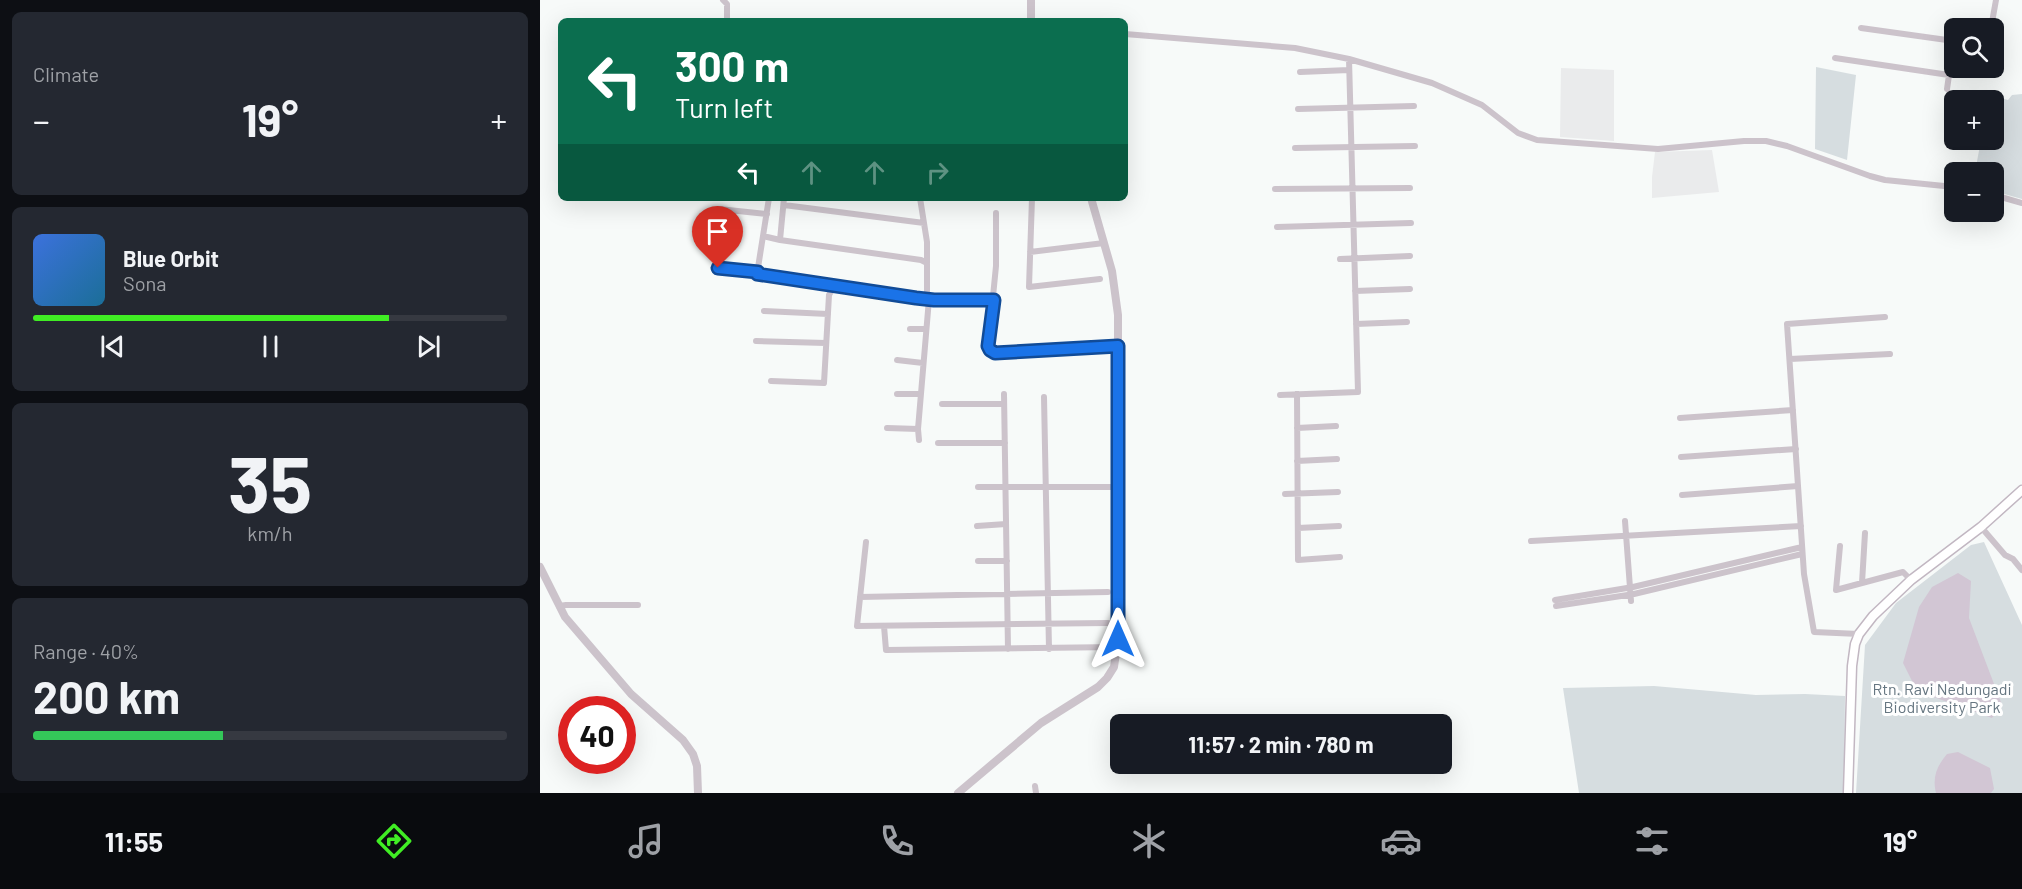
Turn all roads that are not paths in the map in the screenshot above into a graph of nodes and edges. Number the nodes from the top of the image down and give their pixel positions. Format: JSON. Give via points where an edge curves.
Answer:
{"nodes":[{"id":1,"x":723,"y":0,"type":"edge"},
{"id":2,"x":1031,"y":0,"type":"edge"},
{"id":3,"x":1996,"y":0,"type":"edge"},
{"id":4,"x":727,"y":18,"type":"edge"},
{"id":5,"x":1031,"y":18,"type":"edge"},
{"id":6,"x":1992,"y":18,"type":"edge"},
{"id":7,"x":1861,"y":28,"type":"dead end"},
{"id":8,"x":1128,"y":34,"type":"edge"},
{"id":9,"x":1944,"y":40,"type":"edge"},
{"id":10,"x":1836,"y":58,"type":"dead end"},
{"id":11,"x":1349,"y":59,"type":"junction"},
{"id":12,"x":1349,"y":70,"type":"junction"},
{"id":13,"x":1300,"y":72,"type":"dead end"},
{"id":14,"x":1944,"y":74,"type":"edge"},
{"id":15,"x":1949,"y":78,"type":"edge"},
{"id":16,"x":1947,"y":89,"type":"dead end"},
{"id":17,"x":1414,"y":106,"type":"dead end"},
{"id":18,"x":1350,"y":108,"type":"junction"},
{"id":19,"x":1298,"y":109,"type":"dead end"},
{"id":20,"x":1414,"y":146,"type":"dead end"},
{"id":21,"x":1295,"y":148,"type":"dead end"},
{"id":22,"x":1351,"y":148,"type":"junction"},
{"id":23,"x":1944,"y":186,"type":"edge"},
{"id":24,"x":1353,"y":188,"type":"junction"},
{"id":25,"x":1410,"y":188,"type":"dead end"},
{"id":26,"x":1275,"y":189,"type":"dead end"},
{"id":27,"x":2004,"y":198,"type":"edge"},
{"id":28,"x":769,"y":201,"type":"edge"},
{"id":29,"x":784,"y":201,"type":"edge"},
{"id":30,"x":920,"y":201,"type":"edge"},
{"id":31,"x":1032,"y":201,"type":"edge"},
{"id":32,"x":1092,"y":201,"type":"edge"},
{"id":33,"x":2022,"y":203,"type":"edge"},
{"id":34,"x":718,"y":209,"type":"dead end"},
{"id":35,"x":996,"y":213,"type":"dead end"},
{"id":36,"x":767,"y":214,"type":"junction"},
{"id":37,"x":1412,"y":223,"type":"dead end"},
{"id":38,"x":924,"y":224,"type":"junction"},
{"id":39,"x":1353,"y":225,"type":"junction"},
{"id":40,"x":1277,"y":228,"type":"dead end"},
{"id":41,"x":763,"y":236,"type":"junction"},
{"id":42,"x":780,"y":240,"type":"junction"},
{"id":43,"x":1104,"y":243,"type":"junction"},
{"id":44,"x":1030,"y":252,"type":"junction"},
{"id":45,"x":1410,"y":256,"type":"dead end"},
{"id":46,"x":1340,"y":259,"type":"dead end"},
{"id":47,"x":1354,"y":259,"type":"junction"},
{"id":48,"x":927,"y":263,"type":"junction"},
{"id":49,"x":718,"y":268,"type":"dead end"},
{"id":50,"x":758,"y":272,"type":"junction"},
{"id":51,"x":1100,"y":279,"type":"dead end"},
{"id":52,"x":834,"y":286,"type":"junction"},
{"id":53,"x":1410,"y":289,"type":"dead end"},
{"id":54,"x":1355,"y":291,"type":"junction"},
{"id":55,"x":929,"y":299,"type":"junction"},
{"id":56,"x":994,"y":300,"type":"junction"},
{"id":57,"x":764,"y":311,"type":"dead end"},
{"id":58,"x":828,"y":314,"type":"junction"},
{"id":59,"x":1886,"y":317,"type":"dead end"},
{"id":60,"x":1407,"y":322,"type":"dead end"},
{"id":61,"x":1356,"y":324,"type":"junction"},
{"id":62,"x":910,"y":329,"type":"dead end"},
{"id":63,"x":925,"y":329,"type":"junction"},
{"id":64,"x":756,"y":340,"type":"dead end"},
{"id":65,"x":826,"y":343,"type":"junction"},
{"id":66,"x":1118,"y":346,"type":"junction"},
{"id":67,"x":1890,"y":354,"type":"dead end"},
{"id":68,"x":1790,"y":359,"type":"junction"},
{"id":69,"x":897,"y":360,"type":"dead end"},
{"id":70,"x":923,"y":363,"type":"junction"},
{"id":71,"x":771,"y":381,"type":"dead end"},
{"id":72,"x":897,"y":394,"type":"dead end"},
{"id":73,"x":921,"y":394,"type":"junction"},
{"id":74,"x":1004,"y":394,"type":"dead end"},
{"id":75,"x":1297,"y":394,"type":"junction"},
{"id":76,"x":1280,"y":395,"type":"dead end"},
{"id":77,"x":1044,"y":397,"type":"dead end"},
{"id":78,"x":942,"y":404,"type":"dead end"},
{"id":79,"x":1004,"y":404,"type":"junction"},
{"id":80,"x":1793,"y":410,"type":"junction"},
{"id":81,"x":1680,"y":418,"type":"dead end"},
{"id":82,"x":1336,"y":426,"type":"dead end"},
{"id":83,"x":887,"y":428,"type":"dead end"},
{"id":84,"x":1297,"y":428,"type":"junction"},
{"id":85,"x":918,"y":429,"type":"junction"},
{"id":86,"x":919,"y":440,"type":"dead end"},
{"id":87,"x":939,"y":443,"type":"dead end"},
{"id":88,"x":1005,"y":443,"type":"junction"},
{"id":89,"x":1796,"y":450,"type":"junction"},
{"id":90,"x":1681,"y":457,"type":"dead end"},
{"id":91,"x":1337,"y":459,"type":"dead end"},
{"id":92,"x":1297,"y":461,"type":"junction"},
{"id":93,"x":1798,"y":486,"type":"junction"},
{"id":94,"x":978,"y":487,"type":"dead end"},
{"id":95,"x":1006,"y":487,"type":"junction"},
{"id":96,"x":1046,"y":487,"type":"junction"},
{"id":97,"x":1118,"y":487,"type":"junction"},
{"id":98,"x":2022,"y":490,"type":"edge"},
{"id":99,"x":1338,"y":492,"type":"dead end"},
{"id":100,"x":1297,"y":493,"type":"junction"},
{"id":101,"x":1285,"y":494,"type":"dead end"},
{"id":102,"x":1682,"y":495,"type":"dead end"},
{"id":103,"x":1625,"y":521,"type":"dead end"},
{"id":104,"x":1006,"y":524,"type":"junction"},
{"id":105,"x":977,"y":526,"type":"dead end"},
{"id":106,"x":1339,"y":526,"type":"dead end"},
{"id":107,"x":1801,"y":526,"type":"junction"},
{"id":108,"x":1982,"y":527,"type":"junction"},
{"id":109,"x":1298,"y":528,"type":"junction"},
{"id":110,"x":1865,"y":533,"type":"dead end"},
{"id":111,"x":1626,"y":536,"type":"junction"},
{"id":112,"x":1531,"y":541,"type":"dead end"},
{"id":113,"x":866,"y":542,"type":"dead end"},
{"id":114,"x":1840,"y":546,"type":"dead end"},
{"id":115,"x":1802,"y":551,"type":"junction"},
{"id":116,"x":1340,"y":557,"type":"dead end"},
{"id":117,"x":978,"y":561,"type":"dead end"},
{"id":118,"x":1007,"y":561,"type":"junction"},
{"id":119,"x":540,"y":567,"type":"edge"},
{"id":120,"x":2022,"y":570,"type":"edge"},
{"id":121,"x":1911,"y":580,"type":"junction"},
{"id":122,"x":1862,"y":583,"type":"junction"},
{"id":123,"x":1108,"y":592,"type":"dead end"},
{"id":124,"x":1048,"y":593,"type":"junction"},
{"id":125,"x":1007,"y":594,"type":"junction"},
{"id":126,"x":1630,"y":594,"type":"junction"},
{"id":127,"x":860,"y":597,"type":"junction"},
{"id":128,"x":1555,"y":603,"type":"dead end"},
{"id":129,"x":638,"y":605,"type":"dead end"},
{"id":130,"x":559,"y":606,"type":"junction"},
{"id":131,"x":1107,"y":622,"type":"dead end"},
{"id":132,"x":1008,"y":624,"type":"junction"},
{"id":133,"x":1048,"y":624,"type":"junction"},
{"id":134,"x":884,"y":626,"type":"junction"},
{"id":135,"x":1859,"y":634,"type":"junction"},
{"id":136,"x":1117,"y":647,"type":"junction"},
{"id":137,"x":1008,"y":649,"type":"junction"},
{"id":138,"x":1049,"y":649,"type":"junction"},
{"id":139,"x":698,"y":793,"type":"edge"},
{"id":140,"x":958,"y":793,"type":"edge"},
{"id":141,"x":1848,"y":793,"type":"edge"}],
"edges":[{"from":1,"to":4,"type":"street"},
{"from":2,"to":5,"type":"street"},
{"from":3,"to":6,"type":"street"},
{"from":7,"to":9,"type":"street"},
{"from":8,"to":11,"type":"street","via":[[1295,48]]},
{"from":10,"to":14,"type":"street"},
{"from":11,"to":12,"type":"street"},
{"from":11,"to":23,"type":"street","via":[[1432,83],[1482,105],[1518,133],[1537,140],[1658,149],[1766,141],[1885,180]]},
{"from":12,"to":13,"type":"street"},
{"from":12,"to":18,"type":"street"},
{"from":15,"to":16,"type":"street"},
{"from":17,"to":18,"type":"street"},
{"from":18,"to":19,"type":"street"},
{"from":18,"to":22,"type":"street"},
{"from":20,"to":22,"type":"street"},
{"from":21,"to":22,"type":"street"},
{"from":22,"to":24,"type":"street"},
{"from":24,"to":25,"type":"street"},
{"from":24,"to":26,"type":"street"},
{"from":24,"to":39,"type":"street"},
{"from":27,"to":33,"type":"street"},
{"from":28,"to":36,"type":"street"},
{"from":29,"to":38,"type":"street"},
{"from":29,"to":42,"type":"street"},
{"from":30,"to":38,"type":"street"},
{"from":31,"to":44,"type":"street"},
{"from":32,"to":43,"type":"street"},
{"from":34,"to":36,"type":"street"},
{"from":35,"to":56,"type":"street"},
{"from":36,"to":41,"type":"street"},
{"from":37,"to":39,"type":"street"},
{"from":38,"to":48,"type":"street"},
{"from":39,"to":40,"type":"street"},
{"from":39,"to":47,"type":"street"},
{"from":41,"to":42,"type":"street"},
{"from":41,"to":50,"type":"street"},
{"from":42,"to":48,"type":"street"},
{"from":43,"to":44,"type":"street"},
{"from":43,"to":66,"type":"street","via":[[1116,292]]},
{"from":44,"to":51,"type":"street","via":[[1029,287]]},
{"from":45,"to":47,"type":"street"},
{"from":46,"to":47,"type":"street"},
{"from":47,"to":54,"type":"street"},
{"from":48,"to":55,"type":"street"},
{"from":49,"to":50,"type":"street"},
{"from":50,"to":52,"type":"street"},
{"from":52,"to":55,"type":"street"},
{"from":52,"to":58,"type":"street","via":[[829,295]]},
{"from":53,"to":54,"type":"street"},
{"from":54,"to":61,"type":"street"},
{"from":55,"to":56,"type":"street"},
{"from":55,"to":63,"type":"street"},
{"from":56,"to":66,"type":"street","via":[[988,346],[992,352]]},
{"from":57,"to":58,"type":"street"},
{"from":58,"to":65,"type":"street"},
{"from":59,"to":68,"type":"street","via":[[1787,324]]},
{"from":60,"to":61,"type":"street"},
{"from":61,"to":75,"type":"street","via":[[1358,392]]},
{"from":62,"to":63,"type":"street"},
{"from":63,"to":70,"type":"street"},
{"from":64,"to":65,"type":"street"},
{"from":65,"to":71,"type":"street","via":[[824,383]]},
{"from":66,"to":97,"type":"street"},
{"from":67,"to":68,"type":"street"},
{"from":68,"to":80,"type":"street"},
{"from":69,"to":70,"type":"street"},
{"from":70,"to":73,"type":"street"},
{"from":72,"to":73,"type":"street"},
{"from":73,"to":85,"type":"street"},
{"from":74,"to":79,"type":"street"},
{"from":75,"to":76,"type":"street"},
{"from":75,"to":84,"type":"street"},
{"from":77,"to":96,"type":"street"},
{"from":78,"to":79,"type":"street"},
{"from":79,"to":88,"type":"street"},
{"from":80,"to":81,"type":"street"},
{"from":80,"to":89,"type":"street"},
{"from":82,"to":84,"type":"street"},
{"from":83,"to":85,"type":"street"},
{"from":84,"to":92,"type":"street"},
{"from":85,"to":86,"type":"street"},
{"from":87,"to":88,"type":"street"},
{"from":88,"to":95,"type":"street"},
{"from":89,"to":90,"type":"street"},
{"from":89,"to":93,"type":"street"},
{"from":91,"to":92,"type":"street"},
{"from":92,"to":100,"type":"street"},
{"from":93,"to":102,"type":"street"},
{"from":93,"to":107,"type":"street"},
{"from":94,"to":95,"type":"street"},
{"from":95,"to":96,"type":"street"},
{"from":95,"to":104,"type":"street"},
{"from":96,"to":97,"type":"street"},
{"from":96,"to":124,"type":"street"},
{"from":97,"to":136,"type":"street"},
{"from":98,"to":108,"type":"main road"},
{"from":99,"to":100,"type":"street"},
{"from":100,"to":101,"type":"street"},
{"from":100,"to":109,"type":"street"},
{"from":103,"to":111,"type":"street"},
{"from":104,"to":105,"type":"street"},
{"from":104,"to":118,"type":"street"},
{"from":106,"to":109,"type":"street"},
{"from":107,"to":111,"type":"street"},
{"from":107,"to":115,"type":"street"},
{"from":108,"to":120,"type":"street"},
{"from":108,"to":121,"type":"main road"},
{"from":109,"to":116,"type":"street","via":[[1298,560]]},
{"from":110,"to":122,"type":"street"},
{"from":111,"to":112,"type":"street"},
{"from":111,"to":126,"type":"street"},
{"from":113,"to":127,"type":"street"},
{"from":114,"to":122,"type":"street","via":[[1836,590]]},
{"from":115,"to":126,"type":"street"},
{"from":115,"to":135,"type":"street","via":[[1814,632]]},
{"from":117,"to":118,"type":"street"},
{"from":118,"to":125,"type":"street"},
{"from":119,"to":130,"type":"street"},
{"from":121,"to":122,"type":"street","via":[[1903,572]]},
{"from":121,"to":135,"type":"main road"},
{"from":123,"to":124,"type":"street"},
{"from":124,"to":125,"type":"street"},
{"from":124,"to":133,"type":"street"},
{"from":125,"to":127,"type":"street"},
{"from":125,"to":132,"type":"street"},
{"from":126,"to":128,"type":"street"},
{"from":127,"to":134,"type":"street","via":[[856,626]]},
{"from":129,"to":130,"type":"street"},
{"from":130,"to":139,"type":"street","via":[[631,694],[683,740],[697,766]]},
{"from":131,"to":133,"type":"street"},
{"from":132,"to":133,"type":"street"},
{"from":132,"to":134,"type":"street"},
{"from":132,"to":137,"type":"street"},
{"from":133,"to":138,"type":"street"},
{"from":134,"to":137,"type":"street","via":[[886,650]]},
{"from":135,"to":141,"type":"main road","via":[[1852,666]]},
{"from":136,"to":138,"type":"street"},
{"from":136,"to":140,"type":"street","via":[[1114,667],[1098,687],[1041,723]]},
{"from":137,"to":138,"type":"street"}]}
